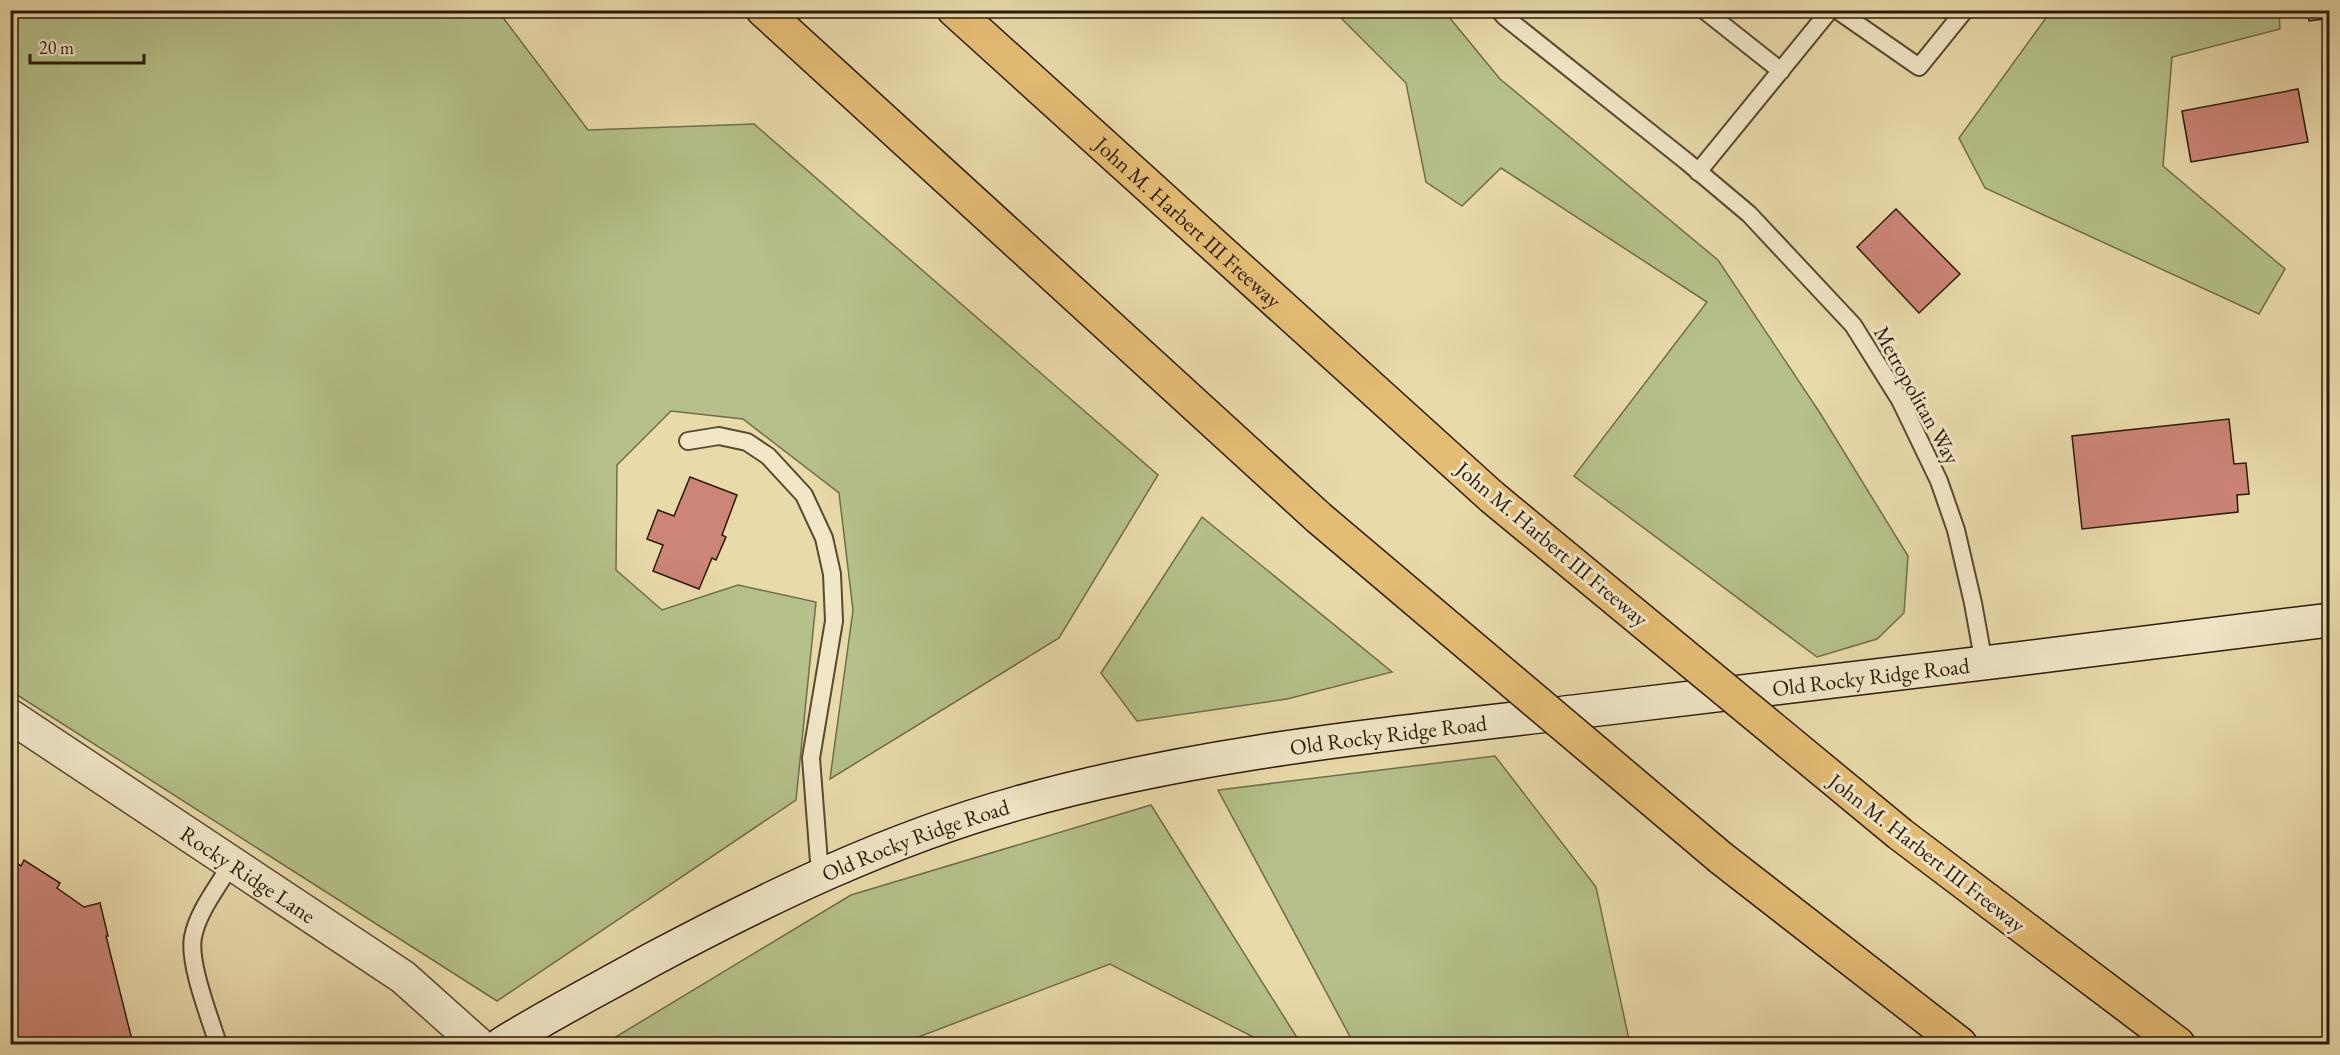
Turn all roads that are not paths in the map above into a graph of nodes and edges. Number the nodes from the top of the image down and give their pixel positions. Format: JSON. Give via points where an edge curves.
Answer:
{"nodes":[{"id":1,"x":763,"y":10,"type":"edge"},
{"id":2,"x":954,"y":10,"type":"edge"},
{"id":3,"x":1499,"y":10,"type":"edge"},
{"id":4,"x":1704,"y":10,"type":"edge"},
{"id":5,"x":1830,"y":10,"type":"edge"},
{"id":6,"x":1837,"y":10,"type":"edge"},
{"id":7,"x":1965,"y":10,"type":"edge"},
{"id":8,"x":1781,"y":70,"type":"junction"},
{"id":9,"x":1698,"y":172,"type":"junction"},
{"id":10,"x":688,"y":441,"type":"dead end"},
{"id":11,"x":2330,"y":620,"type":"edge"},
{"id":12,"x":1984,"y":664,"type":"junction"},
{"id":13,"x":10,"y":716,"type":"edge"},
{"id":14,"x":231,"y":864,"type":"junction"},
{"id":15,"x":820,"y":875,"type":"junction"},
{"id":16,"x":218,"y":1044,"type":"edge"},
{"id":17,"x":478,"y":1044,"type":"edge"},
{"id":18,"x":502,"y":1044,"type":"edge"},
{"id":19,"x":1960,"y":1044,"type":"edge"},
{"id":20,"x":2178,"y":1044,"type":"edge"}],
"edges":[{"from":1,"to":19,"type":"highway","bridge":true,"via":[[1319,518],[1720,858]]},
{"from":2,"to":20,"type":"highway","name":"John M. Harbert III Freeway","bridge":true,"via":[[1492,497],[1899,834]]},
{"from":3,"to":9,"type":"lane","name":"Metropolitan Way"},
{"from":4,"to":8,"type":"lane"},
{"from":5,"to":8,"type":"lane"},
{"from":6,"to":7,"type":"lane","via":[[1919,67]]},
{"from":8,"to":9,"type":"lane"},
{"from":9,"to":12,"type":"lane","name":"Metropolitan Way","via":[[1749,214],[1852,326],[1900,400],[1939,481],[1956,530]]},
{"from":10,"to":15,"type":"lane","via":[[719,436],[747,442],[768,456],[804,495],[824,538],[832,574],[834,621],[811,758]]},
{"from":11,"to":12,"type":"street","name":"Old Rocky Ridge Road"},
{"from":12,"to":15,"type":"street","name":"Old Rocky Ridge Road","via":[[1412,732],[1177,765],[1016,804],[930,831]]},
{"from":13,"to":14,"type":"street","name":"Rocky Ridge Lane"},
{"from":14,"to":16,"type":"lane","via":[[201,914],[193,939],[195,967]]},
{"from":14,"to":17,"type":"street","name":"Rocky Ridge Lane","via":[[402,977]]},
{"from":15,"to":18,"type":"street","name":"Old Rocky Ridge Road","via":[[711,928]]}]}
